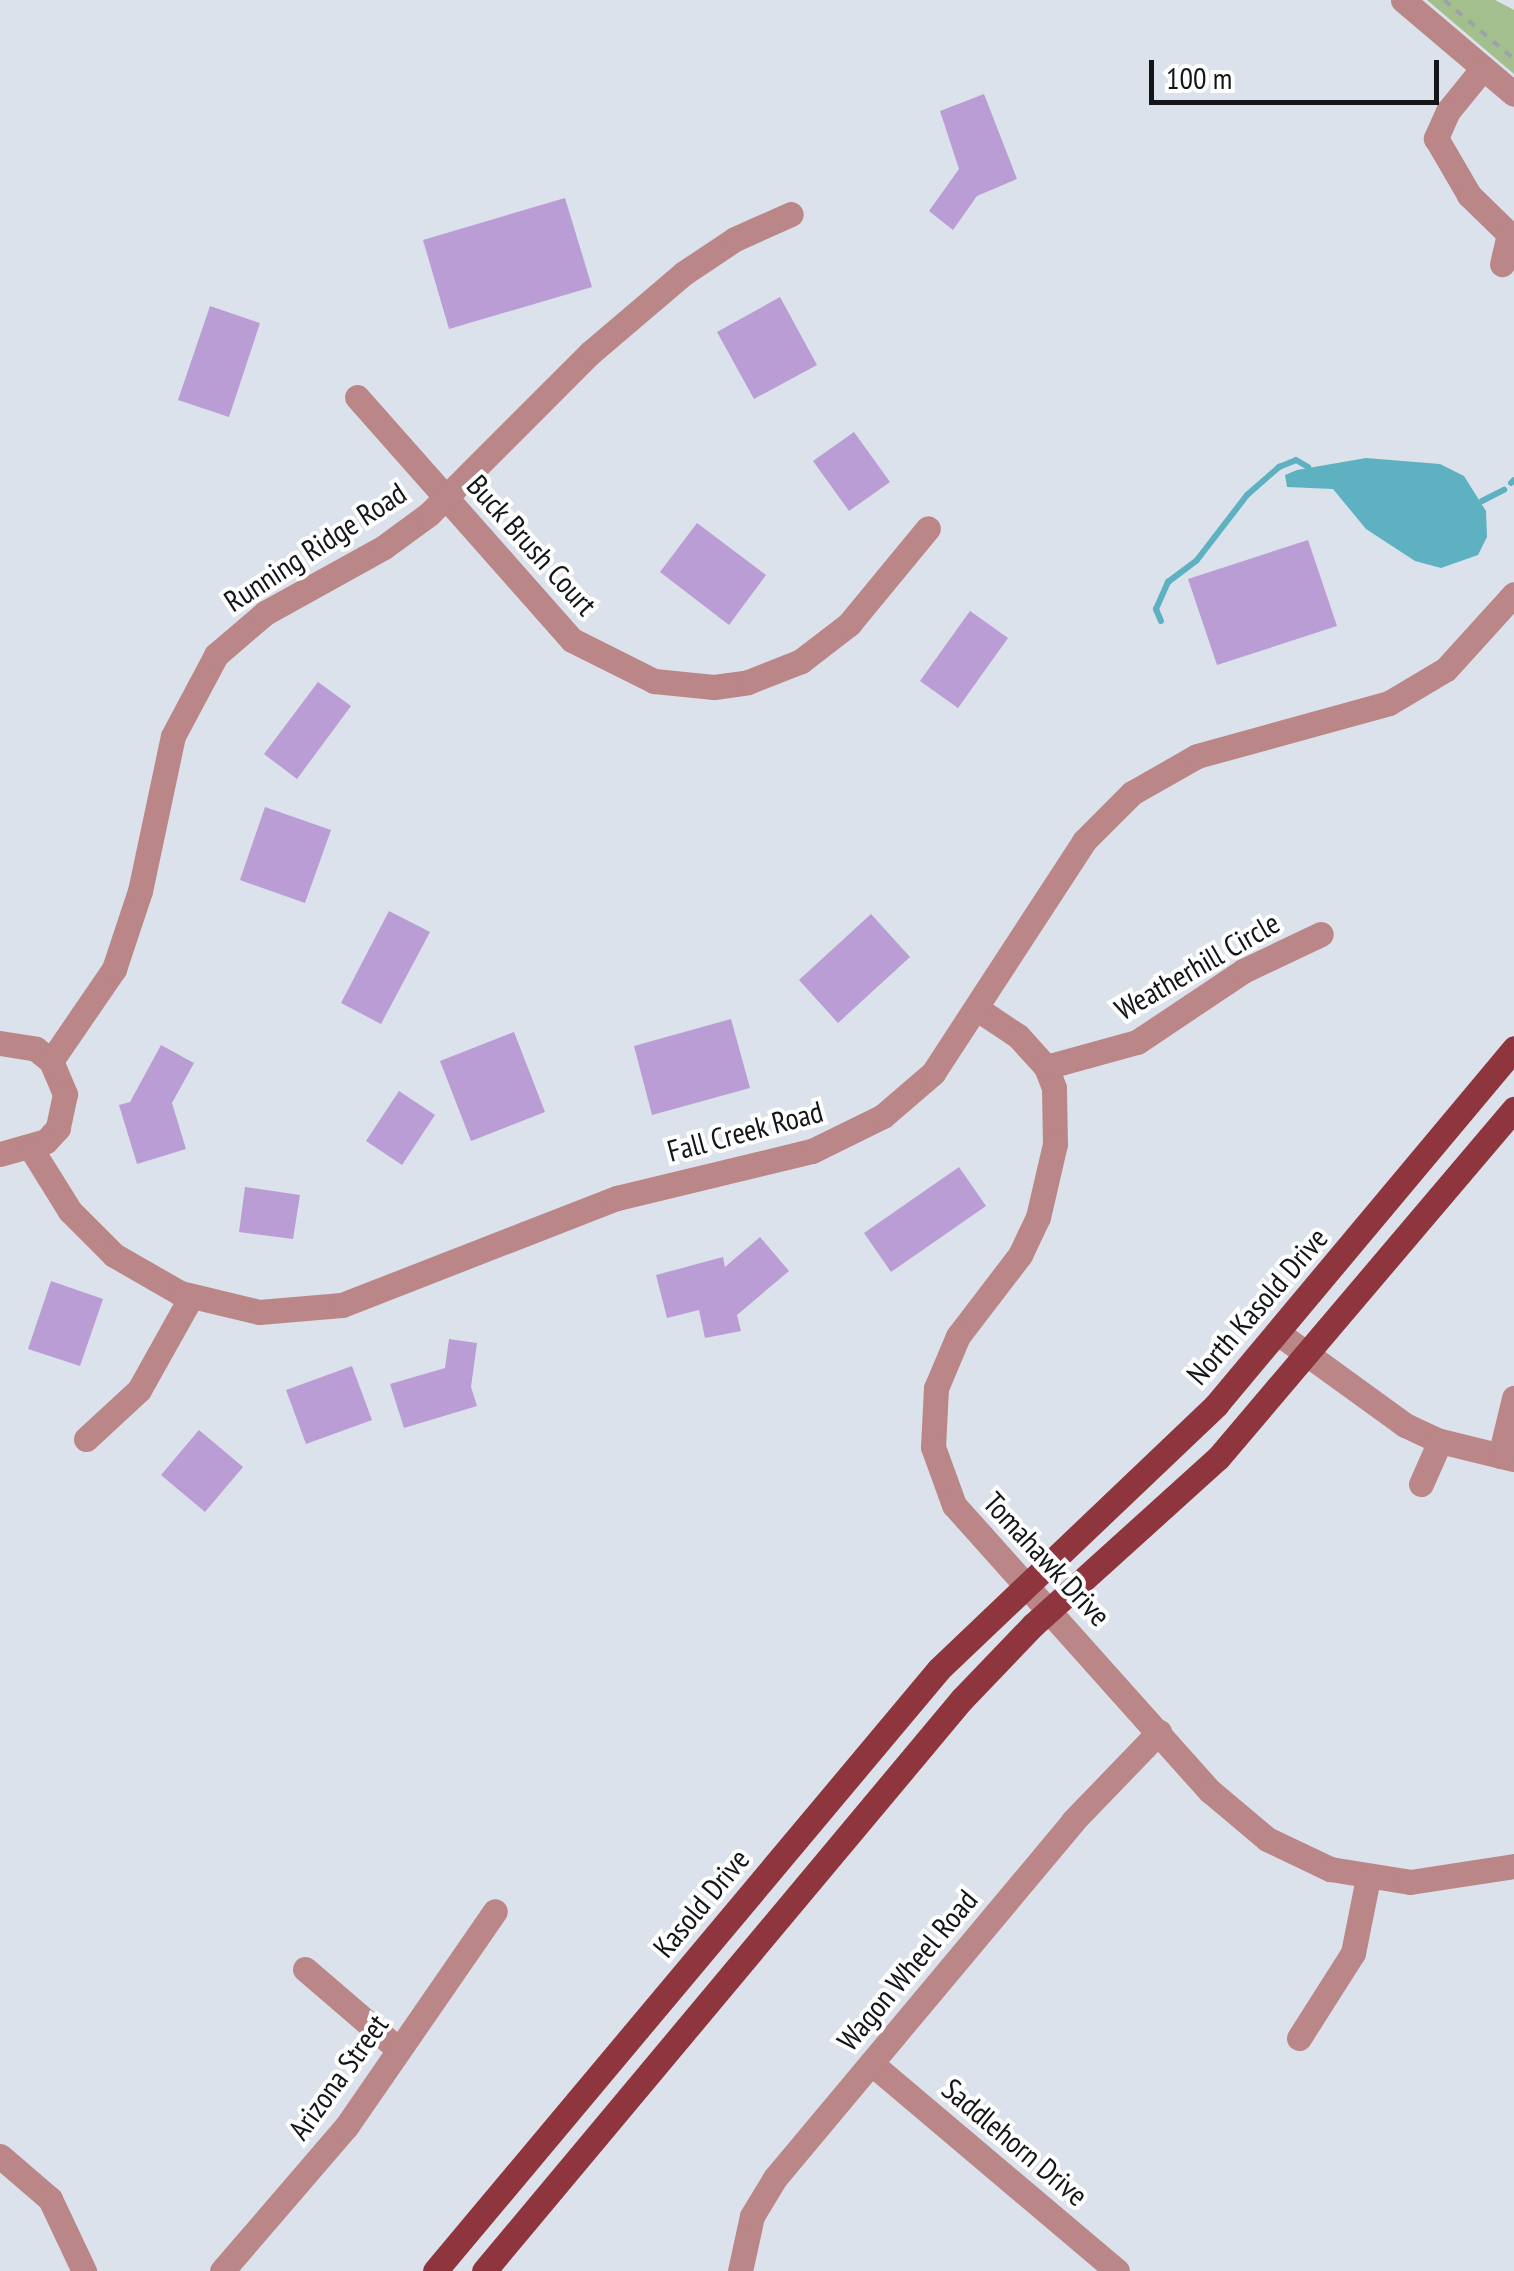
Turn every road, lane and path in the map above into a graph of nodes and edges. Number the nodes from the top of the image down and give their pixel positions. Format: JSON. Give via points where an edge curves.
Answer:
{"nodes":[{"id":1,"x":1403,"y":0,"type":"edge"},
{"id":2,"x":1444,"y":0,"type":"edge"},
{"id":3,"x":1514,"y":59,"type":"edge"},
{"id":4,"x":1483,"y":68,"type":"junction"},
{"id":5,"x":1514,"y":94,"type":"edge"},
{"id":6,"x":791,"y":214,"type":"dead end"},
{"id":7,"x":1502,"y":264,"type":"dead end"},
{"id":8,"x":357,"y":396,"type":"dead end"},
{"id":9,"x":446,"y":499,"type":"junction"},
{"id":10,"x":928,"y":528,"type":"dead end"},
{"id":11,"x":1514,"y":594,"type":"edge"},
{"id":12,"x":1321,"y":934,"type":"dead end"},
{"id":13,"x":976,"y":1008,"type":"junction"},
{"id":14,"x":0,"y":1043,"type":"edge"},
{"id":15,"x":1514,"y":1048,"type":"edge"},
{"id":16,"x":51,"y":1061,"type":"junction"},
{"id":17,"x":1046,"y":1067,"type":"junction"},
{"id":18,"x":1514,"y":1109,"type":"edge"},
{"id":19,"x":32,"y":1150,"type":"junction"},
{"id":20,"x":0,"y":1154,"type":"edge"},
{"id":21,"x":191,"y":1297,"type":"junction"},
{"id":22,"x":1278,"y":1333,"type":"junction"},
{"id":23,"x":1306,"y":1357,"type":"junction"},
{"id":24,"x":1514,"y":1398,"type":"edge"},
{"id":25,"x":86,"y":1438,"type":"dead end"},
{"id":26,"x":1440,"y":1441,"type":"junction"},
{"id":27,"x":1507,"y":1458,"type":"edge"},
{"id":28,"x":1421,"y":1484,"type":"dead end"},
{"id":29,"x":1025,"y":1584,"type":"junction"},
{"id":30,"x":1050,"y":1609,"type":"junction"},
{"id":31,"x":1159,"y":1732,"type":"junction"},
{"id":32,"x":1514,"y":1866,"type":"edge"},
{"id":33,"x":1368,"y":1878,"type":"junction"},
{"id":34,"x":495,"y":1912,"type":"dead end"},
{"id":35,"x":305,"y":1969,"type":"dead end"},
{"id":36,"x":1299,"y":2038,"type":"dead end"},
{"id":37,"x":398,"y":2049,"type":"junction"},
{"id":38,"x":871,"y":2063,"type":"junction"},
{"id":39,"x":0,"y":2156,"type":"edge"},
{"id":40,"x":84,"y":2271,"type":"edge"},
{"id":41,"x":222,"y":2271,"type":"edge"},
{"id":42,"x":435,"y":2271,"type":"edge"},
{"id":43,"x":484,"y":2271,"type":"edge"},
{"id":44,"x":740,"y":2271,"type":"edge"},
{"id":45,"x":1117,"y":2271,"type":"edge"}],
"edges":[{"from":1,"to":4,"type":"street"},
{"from":2,"to":3,"type":"path"},
{"from":4,"to":5,"type":"street"},
{"from":4,"to":7,"type":"street","via":[[1436,138],[1469,195],[1509,234]]},
{"from":6,"to":9,"type":"street","name":"Running Ridge Road","via":[[735,238],[636,312]]},
{"from":8,"to":9,"type":"street","name":"Buck Brush Court"},
{"from":9,"to":10,"type":"street","name":"Buck Brush Court","via":[[572,640],[620,669],[682,686],[748,682],[801,661],[849,624]]},
{"from":9,"to":16,"type":"street","name":"Running Ridge Road","via":[[384,548],[265,613],[200,676],[173,736],[130,931],[97,1002]]},
{"from":11,"to":13,"type":"street","name":"Fall Creek Road","via":[[1446,668],[1389,703],[1197,756],[1132,793],[1084,841]]},
{"from":12,"to":17,"type":"street","name":"Weatherhill Circle","via":[[1243,971],[1137,1042]]},
{"from":13,"to":17,"type":"street","via":[[1018,1036]]},
{"from":13,"to":21,"type":"street","name":"Fall Creek Road","via":[[933,1073],[909,1096],[867,1126],[812,1151],[617,1198],[342,1305],[259,1312]]},
{"from":14,"to":16,"type":"street","via":[[36,1049]]},
{"from":15,"to":22,"type":"main road","name":"North Kasold Drive"},
{"from":16,"to":19,"type":"street","via":[[65,1094],[64,1111],[58,1128]]},
{"from":17,"to":29,"type":"street","name":"Tomahawk Drive","via":[[1054,1088],[1055,1144],[1038,1217],[1002,1285],[951,1349],[932,1417],[941,1478],[954,1505]]},
{"from":18,"to":23,"type":"main road"},
{"from":19,"to":20,"type":"street"},
{"from":19,"to":21,"type":"street","name":"Fall Creek Road","via":[[93,1236],[144,1276]]},
{"from":21,"to":25,"type":"street","via":[[140,1390]]},
{"from":22,"to":23,"type":"street"},
{"from":22,"to":29,"type":"main road","name":"North Kasold Drive","via":[[1168,1456]]},
{"from":23,"to":26,"type":"street","via":[[1358,1396]]},
{"from":23,"to":30,"type":"main road","via":[[1218,1458]]},
{"from":24,"to":27,"type":"street"},
{"from":26,"to":27,"type":"street"},
{"from":26,"to":28,"type":"street"},
{"from":29,"to":30,"type":"street","name":"Tomahawk Drive"},
{"from":29,"to":42,"type":"main road","name":"Kasold Drive","via":[[914,1698]]},
{"from":30,"to":31,"type":"street","name":"Tomahawk Drive"},
{"from":30,"to":43,"type":"main road","via":[[962,1699]]},
{"from":31,"to":33,"type":"street","name":"Tomahawk Drive","via":[[1210,1791],[1267,1840]]},
{"from":31,"to":38,"type":"street","name":"Wagon Wheel Road","via":[[1096,1795]]},
{"from":32,"to":33,"type":"street","name":"Tomahawk Drive","via":[[1443,1880]]},
{"from":33,"to":36,"type":"street","via":[[1353,1953]]},
{"from":34,"to":37,"type":"street","name":"Arizona Street"},
{"from":35,"to":37,"type":"street"},
{"from":37,"to":41,"type":"street","name":"Arizona Street","via":[[346,2127]]},
{"from":38,"to":44,"type":"street","name":"Wagon Wheel Road","via":[[762,2196]]},
{"from":38,"to":45,"type":"street","name":"Saddlehorn Drive"},
{"from":39,"to":40,"type":"street","via":[[50,2199]]}]}
